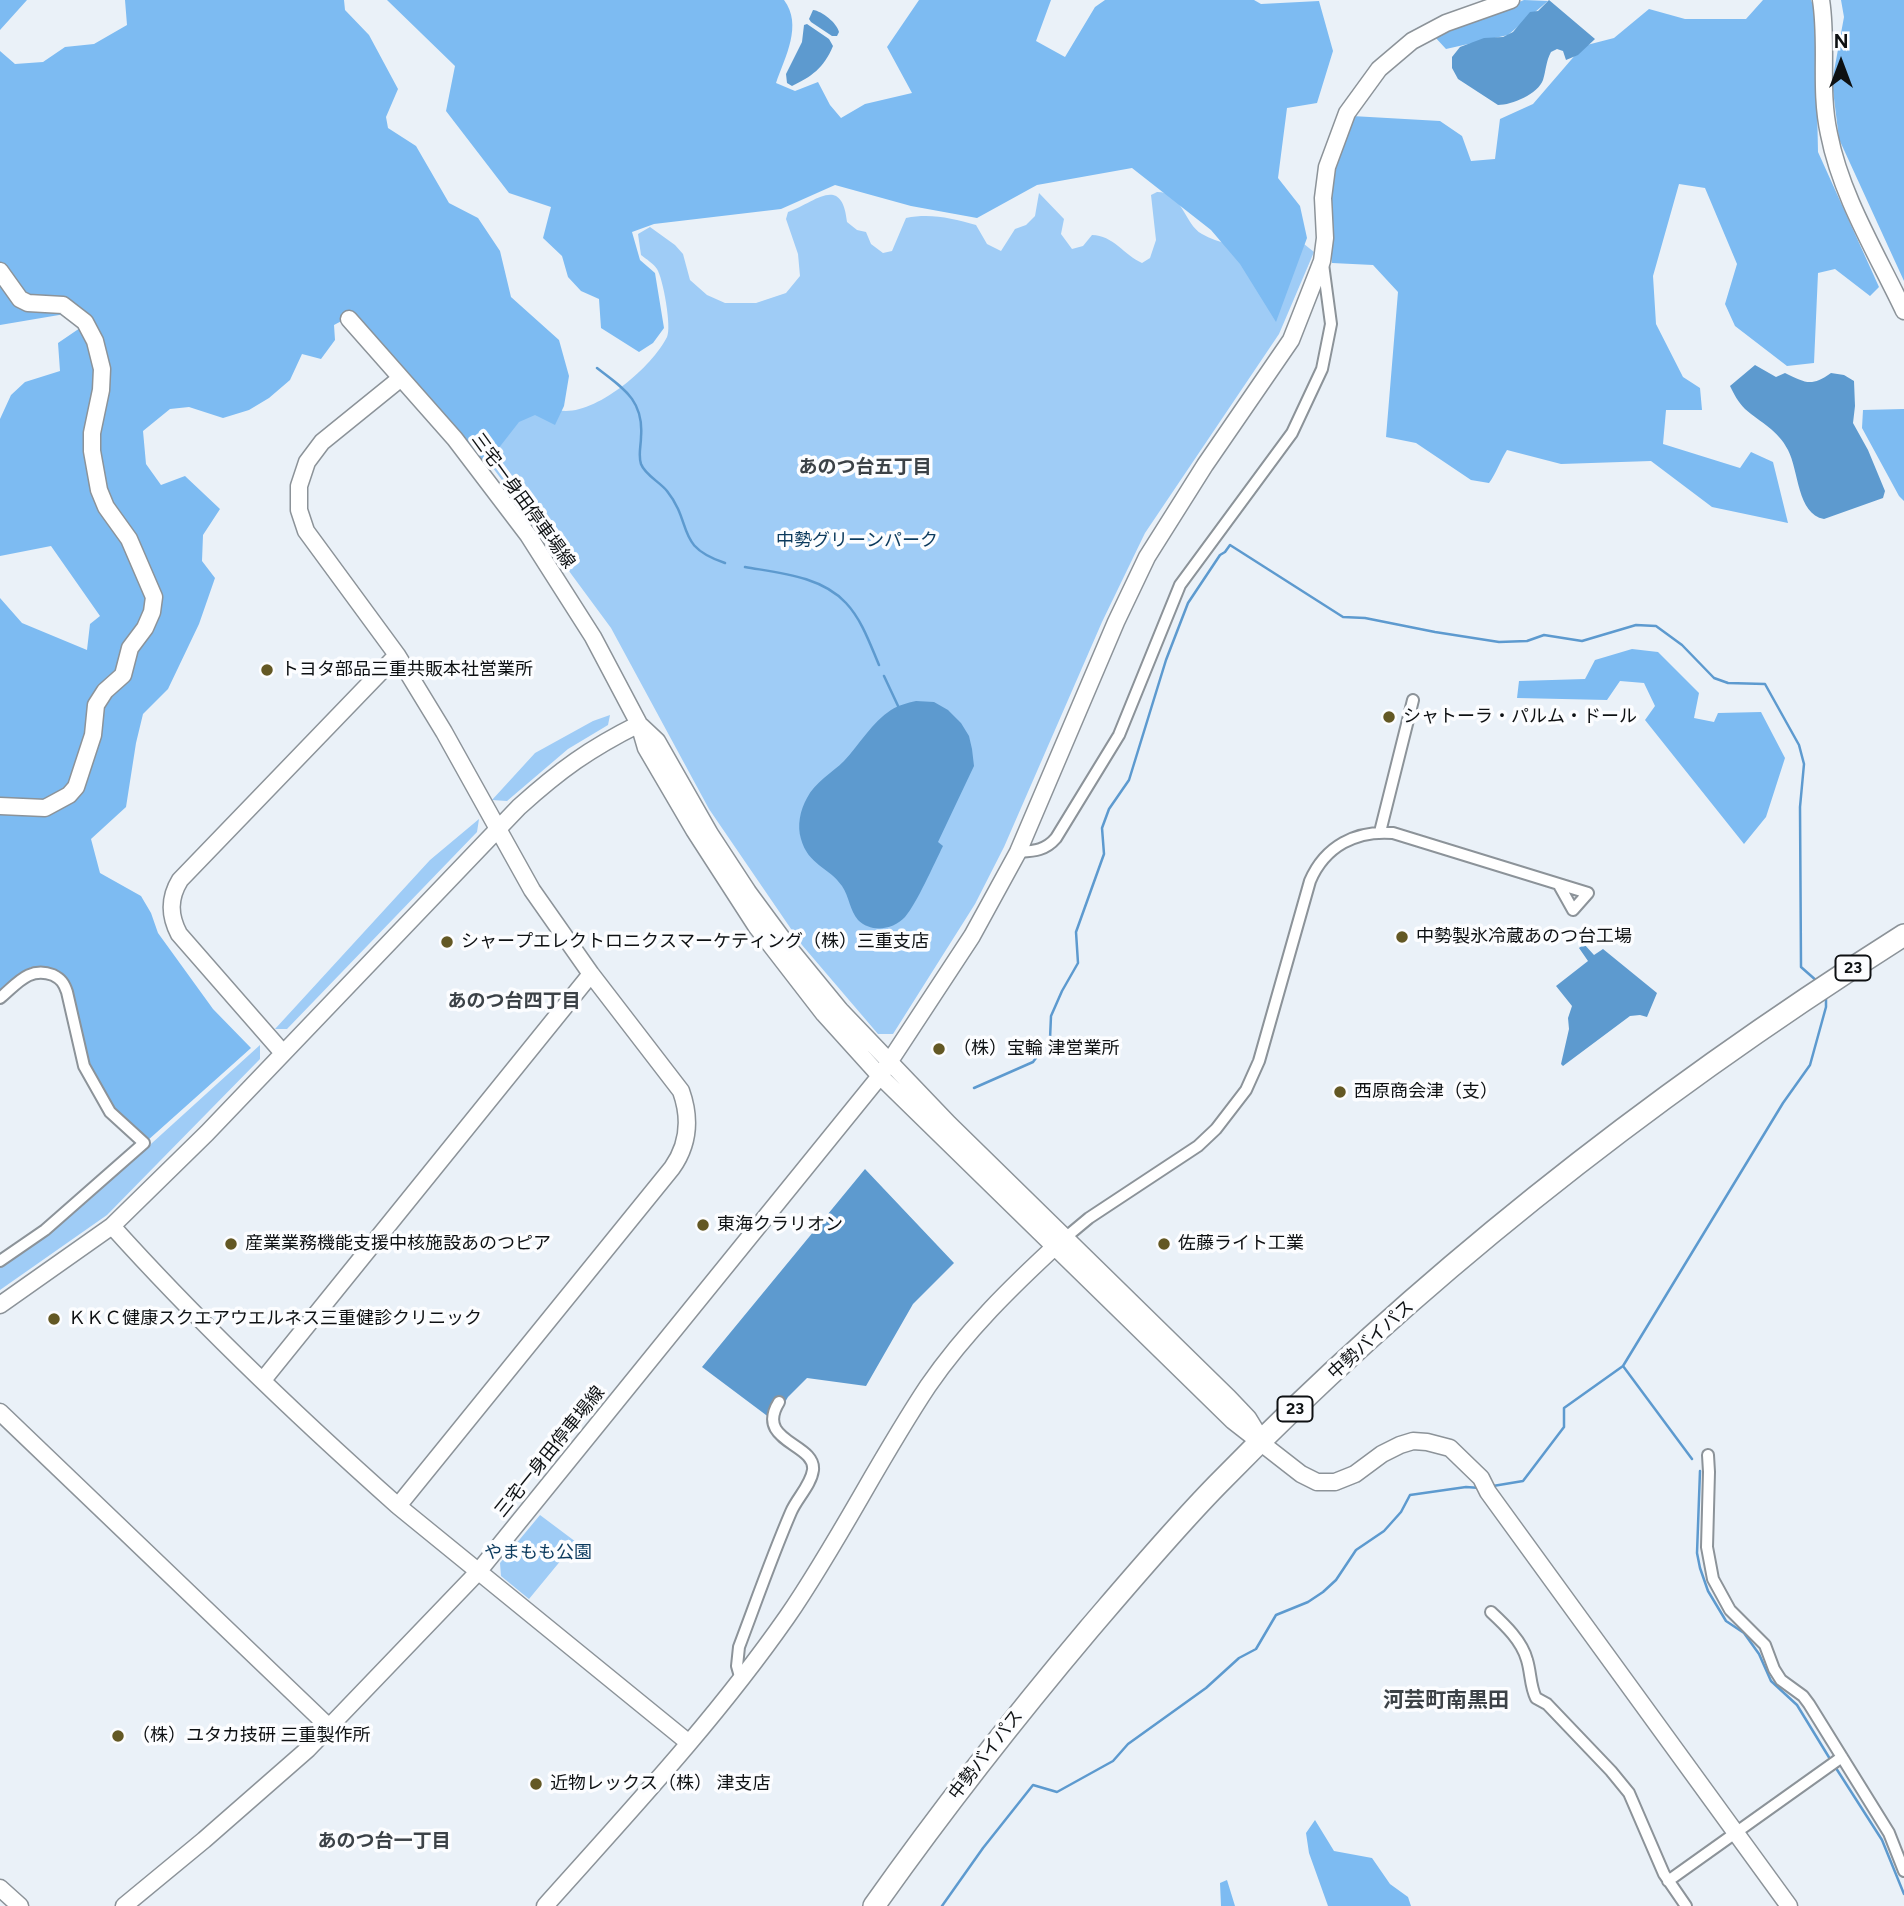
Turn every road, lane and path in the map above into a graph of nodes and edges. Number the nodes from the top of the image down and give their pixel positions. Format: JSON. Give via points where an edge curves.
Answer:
{"nodes":[{"id":1,"x":1511,"y":0,"type":"edge"},
{"id":2,"x":1821,"y":0,"type":"edge"},
{"id":3,"x":1322,"y":261,"type":"junction"},
{"id":4,"x":0,"y":271,"type":"edge"},
{"id":5,"x":1904,"y":311,"type":"edge"},
{"id":6,"x":349,"y":319,"type":"dead end"},
{"id":7,"x":401,"y":378,"type":"junction"},
{"id":8,"x":397,"y":655,"type":"junction"},
{"id":9,"x":1413,"y":700,"type":"dead end"},
{"id":10,"x":639,"y":724,"type":"junction"},
{"id":11,"x":0,"y":806,"type":"edge"},
{"id":12,"x":497,"y":829,"type":"junction"},
{"id":13,"x":1380,"y":832,"type":"junction"},
{"id":14,"x":1018,"y":852,"type":"junction"},
{"id":15,"x":1559,"y":885,"type":"dead end"},
{"id":16,"x":1904,"y":935,"type":"edge"},
{"id":17,"x":591,"y":974,"type":"junction"},
{"id":18,"x":0,"y":998,"type":"edge"},
{"id":19,"x":283,"y":1053,"type":"junction"},
{"id":20,"x":884,"y":1070,"type":"junction"},
{"id":21,"x":112,"y":1226,"type":"junction"},
{"id":22,"x":1060,"y":1242,"type":"junction"},
{"id":23,"x":0,"y":1261,"type":"edge"},
{"id":24,"x":0,"y":1305,"type":"edge"},
{"id":25,"x":262,"y":1380,"type":"junction"},
{"id":26,"x":779,"y":1402,"type":"dead end"},
{"id":27,"x":0,"y":1412,"type":"edge"},
{"id":28,"x":1262,"y":1441,"type":"junction"},
{"id":29,"x":1708,"y":1455,"type":"dead end"},
{"id":30,"x":398,"y":1506,"type":"junction"},
{"id":31,"x":478,"y":1572,"type":"junction"},
{"id":32,"x":1491,"y":1612,"type":"dead end"},
{"id":33,"x":741,"y":1680,"type":"junction"},
{"id":34,"x":330,"y":1728,"type":"junction"},
{"id":35,"x":689,"y":1743,"type":"junction"},
{"id":36,"x":1840,"y":1759,"type":"junction"},
{"id":37,"x":1737,"y":1834,"type":"junction"},
{"id":38,"x":1904,"y":1871,"type":"edge"},
{"id":39,"x":1668,"y":1881,"type":"junction"},
{"id":40,"x":0,"y":1888,"type":"edge"},
{"id":41,"x":20,"y":1906,"type":"edge"},
{"id":42,"x":124,"y":1906,"type":"edge"},
{"id":43,"x":545,"y":1906,"type":"edge"},
{"id":44,"x":874,"y":1906,"type":"edge"},
{"id":45,"x":1686,"y":1906,"type":"edge"},
{"id":46,"x":1789,"y":1906,"type":"edge"}],
"edges":[{"from":1,"to":3,"type":"street","via":[[1446,23],[1412,41],[1365,86],[1347,113],[1327,167]]},
{"from":2,"to":5,"type":"street","via":[[1830,141],[1847,191]]},
{"from":3,"to":14,"type":"street","via":[[1291,340],[1140,570]]},
{"from":3,"to":14,"type":"street","via":[[1330,337],[1322,369],[1292,433],[1181,585],[1119,735],[1056,838],[1040,850]]},
{"from":4,"to":11,"type":"street","via":[[20,299],[63,305],[85,321],[95,341],[102,369],[92,433],[99,490],[129,539],[154,605],[130,648],[123,675],[96,705],[93,735],[76,787],[45,808]]},
{"from":6,"to":7,"type":"street","name":"三宅一身田停車場線"},
{"from":7,"to":8,"type":"street","via":[[316,449],[304,470],[298,495],[300,517],[310,538]]},
{"from":7,"to":10,"type":"street","name":"三宅一身田停車場線","via":[[455,439],[528,535],[593,637]]},
{"from":8,"to":12,"type":"street"},
{"from":8,"to":19,"type":"street","via":[[180,880],[172,897],[179,934]]},
{"from":9,"to":13,"type":"street"},
{"from":10,"to":12,"type":"street","via":[[559,771]]},
{"from":10,"to":20,"type":"street","name":"三宅一身田停車場線","via":[[657,741],[710,834],[776,930]]},
{"from":12,"to":17,"type":"street","via":[[532,890]]},
{"from":12,"to":19,"type":"street"},
{"from":13,"to":15,"type":"street"},
{"from":13,"to":22,"type":"street","via":[[1340,844],[1315,871],[1259,1061],[1228,1115],[1198,1146]]},
{"from":14,"to":20,"type":"street","via":[[972,936]]},
{"from":16,"to":28,"type":"highway","name":"中勢バイパス","number":"23","via":[[1672,1091],[1500,1224]]},
{"from":17,"to":25,"type":"street"},
{"from":17,"to":30,"type":"street","via":[[681,1091],[687,1122],[682,1152]]},
{"from":18,"to":23,"type":"street","via":[[33,972],[45,972],[62,981],[85,1066],[110,1112],[144,1143],[66,1213]]},
{"from":19,"to":21,"type":"street"},
{"from":20,"to":22,"type":"street"},
{"from":20,"to":31,"type":"street","name":"三宅一身田停車場線"},
{"from":21,"to":24,"type":"street"},
{"from":21,"to":25,"type":"street"},
{"from":22,"to":28,"type":"street","via":[[1233,1421]]},
{"from":22,"to":33,"type":"street","via":[[992,1306],[929,1385],[789,1614]]},
{"from":25,"to":30,"type":"street"},
{"from":26,"to":33,"type":"street","via":[[773,1417],[776,1431],[808,1457],[813,1472],[791,1512],[739,1647]]},
{"from":27,"to":34,"type":"street"},
{"from":28,"to":37,"type":"street","via":[[1307,1478],[1326,1483],[1344,1479],[1413,1441],[1450,1448],[1481,1478]]},
{"from":28,"to":44,"type":"highway","name":"中勢バイパス","number":"23","via":[[1124,1588],[1027,1702]]},
{"from":29,"to":36,"type":"street","via":[[1707,1547],[1713,1579],[1730,1610],[1765,1645],[1781,1680],[1809,1704]]},
{"from":30,"to":31,"type":"street"},
{"from":31,"to":34,"type":"street","name":"三宅一身田停車場線"},
{"from":31,"to":35,"type":"street"},
{"from":32,"to":39,"type":"street","via":[[1522,1647],[1536,1698],[1547,1704],[1629,1793]]},
{"from":33,"to":35,"type":"street"},
{"from":34,"to":42,"type":"street","name":"三宅一身田停車場線"},
{"from":35,"to":43,"type":"street"},
{"from":36,"to":37,"type":"street"},
{"from":36,"to":38,"type":"street","via":[[1889,1833]]},
{"from":37,"to":39,"type":"street"},
{"from":37,"to":46,"type":"street"},
{"from":39,"to":45,"type":"street"},
{"from":40,"to":41,"type":"street"}]}
